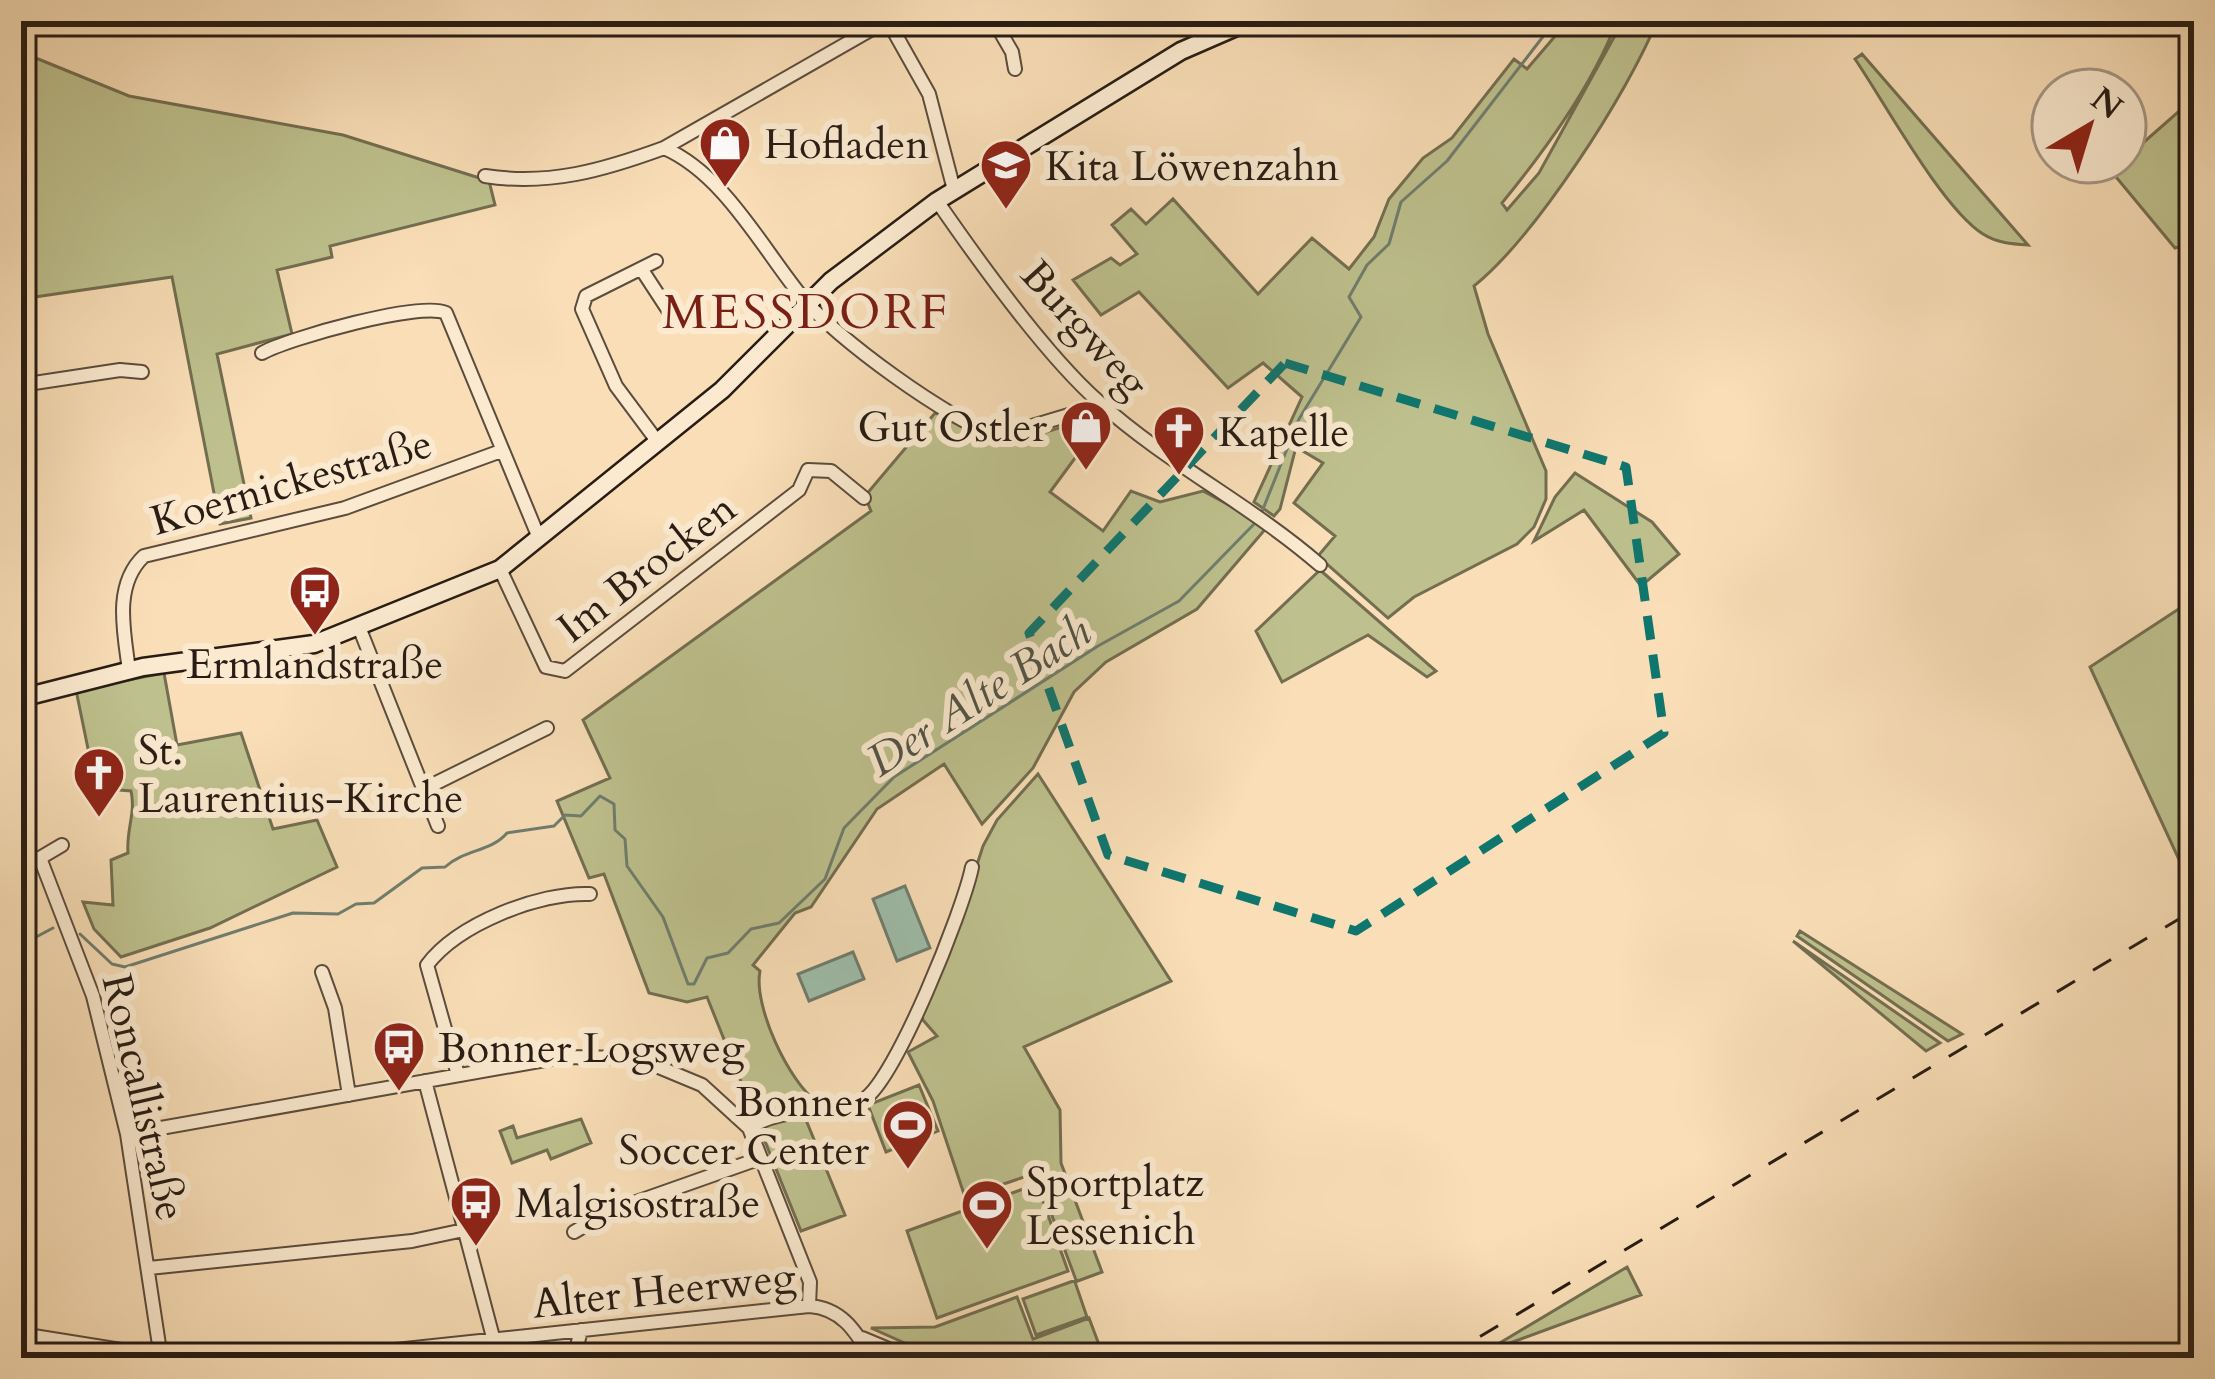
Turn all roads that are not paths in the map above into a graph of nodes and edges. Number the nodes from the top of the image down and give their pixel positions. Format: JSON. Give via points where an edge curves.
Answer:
{"nodes":[{"id":1,"x":887,"y":21,"type":"edge"},
{"id":2,"x":994,"y":21,"type":"edge"},
{"id":3,"x":1250,"y":21,"type":"edge"},
{"id":4,"x":1015,"y":68,"type":"dead end"},
{"id":5,"x":664,"y":148,"type":"junction"},
{"id":6,"x":485,"y":176,"type":"dead end"},
{"id":7,"x":954,"y":190,"type":"junction"},
{"id":8,"x":937,"y":201,"type":"junction"},
{"id":9,"x":656,"y":262,"type":"dead end"},
{"id":10,"x":643,"y":270,"type":"junction"},
{"id":11,"x":806,"y":303,"type":"junction"},
{"id":12,"x":676,"y":322,"type":"dead end"},
{"id":13,"x":262,"y":352,"type":"dead end"},
{"id":14,"x":142,"y":372,"type":"dead end"},
{"id":15,"x":21,"y":385,"type":"edge"},
{"id":16,"x":1102,"y":405,"type":"junction"},
{"id":17,"x":657,"y":441,"type":"junction"},
{"id":18,"x":502,"y":451,"type":"junction"},
{"id":19,"x":864,"y":498,"type":"dead end"},
{"id":20,"x":539,"y":538,"type":"junction"},
{"id":21,"x":1320,"y":565,"type":"dead end"},
{"id":22,"x":500,"y":569,"type":"junction"},
{"id":23,"x":359,"y":627,"type":"junction"},
{"id":24,"x":129,"y":670,"type":"junction"},
{"id":25,"x":21,"y":698,"type":"edge"},
{"id":26,"x":547,"y":728,"type":"dead end"},
{"id":27,"x":422,"y":790,"type":"junction"},
{"id":28,"x":438,"y":826,"type":"dead end"},
{"id":29,"x":62,"y":845,"type":"dead end"},
{"id":30,"x":40,"y":858,"type":"junction"},
{"id":31,"x":21,"y":860,"type":"edge"},
{"id":32,"x":972,"y":867,"type":"dead end"},
{"id":33,"x":590,"y":894,"type":"dead end"},
{"id":34,"x":322,"y":972,"type":"dead end"},
{"id":35,"x":458,"y":1075,"type":"junction"},
{"id":36,"x":425,"y":1082,"type":"junction"},
{"id":37,"x":349,"y":1095,"type":"junction"},
{"id":38,"x":749,"y":1128,"type":"junction"},
{"id":39,"x":127,"y":1134,"type":"junction"},
{"id":40,"x":761,"y":1158,"type":"junction"},
{"id":41,"x":464,"y":1230,"type":"junction"},
{"id":42,"x":574,"y":1232,"type":"dead end"},
{"id":43,"x":21,"y":1234,"type":"edge"},
{"id":44,"x":149,"y":1268,"type":"junction"},
{"id":45,"x":808,"y":1306,"type":"junction"},
{"id":46,"x":21,"y":1313,"type":"edge"},
{"id":47,"x":581,"y":1330,"type":"junction"},
{"id":48,"x":21,"y":1334,"type":"edge"},
{"id":49,"x":860,"y":1337,"type":"junction"},
{"id":50,"x":494,"y":1340,"type":"junction"},
{"id":51,"x":372,"y":1356,"type":"edge"},
{"id":52,"x":161,"y":1358,"type":"edge"},
{"id":53,"x":171,"y":1358,"type":"edge"},
{"id":54,"x":320,"y":1358,"type":"edge"},
{"id":55,"x":574,"y":1358,"type":"edge"},
{"id":56,"x":872,"y":1358,"type":"edge"},
{"id":57,"x":910,"y":1358,"type":"edge"}],
"edges":[{"from":1,"to":5,"type":"street"},
{"from":1,"to":7,"type":"street","via":[[929,94]]},
{"from":2,"to":4,"type":"street"},
{"from":3,"to":7,"type":"street","via":[[1181,51]]},
{"from":5,"to":6,"type":"street","via":[[538,182]]},
{"from":5,"to":11,"type":"street","via":[[701,171]]},
{"from":7,"to":8,"type":"street"},
{"from":8,"to":11,"type":"street"},
{"from":8,"to":16,"type":"street","name":"Burgweg"},
{"from":9,"to":10,"type":"street"},
{"from":10,"to":12,"type":"street"},
{"from":10,"to":17,"type":"street","via":[[586,296],[582,309],[616,386]]},
{"from":11,"to":16,"type":"street","via":[[932,403],[988,434]]},
{"from":11,"to":17,"type":"street","via":[[722,390]]},
{"from":13,"to":18,"type":"street","via":[[440,309]]},
{"from":14,"to":15,"type":"street"},
{"from":16,"to":21,"type":"street","name":"Burgweg"},
{"from":17,"to":20,"type":"street"},
{"from":18,"to":20,"type":"street"},
{"from":18,"to":24,"type":"street","name":"Koernickestraße","via":[[359,503],[131,559],[123,596]]},
{"from":19,"to":22,"type":"street","name":"Im Brocken","via":[[831,471],[808,470],[799,490],[565,671],[546,667]]},
{"from":20,"to":22,"type":"street"},
{"from":22,"to":23,"type":"street"},
{"from":23,"to":24,"type":"street","via":[[314,644]]},
{"from":23,"to":27,"type":"street"},
{"from":24,"to":25,"type":"street"},
{"from":26,"to":27,"type":"street"},
{"from":27,"to":28,"type":"street"},
{"from":29,"to":30,"type":"street"},
{"from":30,"to":31,"type":"street"},
{"from":30,"to":39,"type":"street","name":"Roncallistraße","via":[[93,997]]},
{"from":32,"to":38,"type":"street","via":[[952,930],[878,1090],[844,1108],[775,1112]]},
{"from":33,"to":35,"type":"street","via":[[564,893],[512,911],[440,948],[427,965]]},
{"from":34,"to":37,"type":"street"},
{"from":35,"to":36,"type":"street"},
{"from":35,"to":38,"type":"street","via":[[584,1054],[638,1058],[702,1085]]},
{"from":36,"to":37,"type":"street"},
{"from":36,"to":41,"type":"street"},
{"from":37,"to":39,"type":"street"},
{"from":38,"to":40,"type":"street"},
{"from":39,"to":44,"type":"street","name":"Roncallistraße"},
{"from":40,"to":42,"type":"street"},
{"from":40,"to":45,"type":"street","via":[[810,1282]]},
{"from":41,"to":44,"type":"street"},
{"from":41,"to":50,"type":"street"},
{"from":43,"to":46,"type":"street"},
{"from":44,"to":52,"type":"street","name":"Roncallistraße"},
{"from":45,"to":47,"type":"street","name":"Alter Heerweg"},
{"from":45,"to":49,"type":"street","name":"Alter Heerweg","via":[[837,1314]]},
{"from":47,"to":50,"type":"street","name":"Alter Heerweg"},
{"from":47,"to":55,"type":"street"},
{"from":48,"to":52,"type":"street"},
{"from":49,"to":56,"type":"street","name":"Alter Heerweg"},
{"from":49,"to":57,"type":"street","name":"Alter Heerweg"},
{"from":50,"to":51,"type":"street","name":"Alter Heerweg"},
{"from":51,"to":54,"type":"street","name":"Alter Heerweg"},
{"from":52,"to":53,"type":"street"}]}
